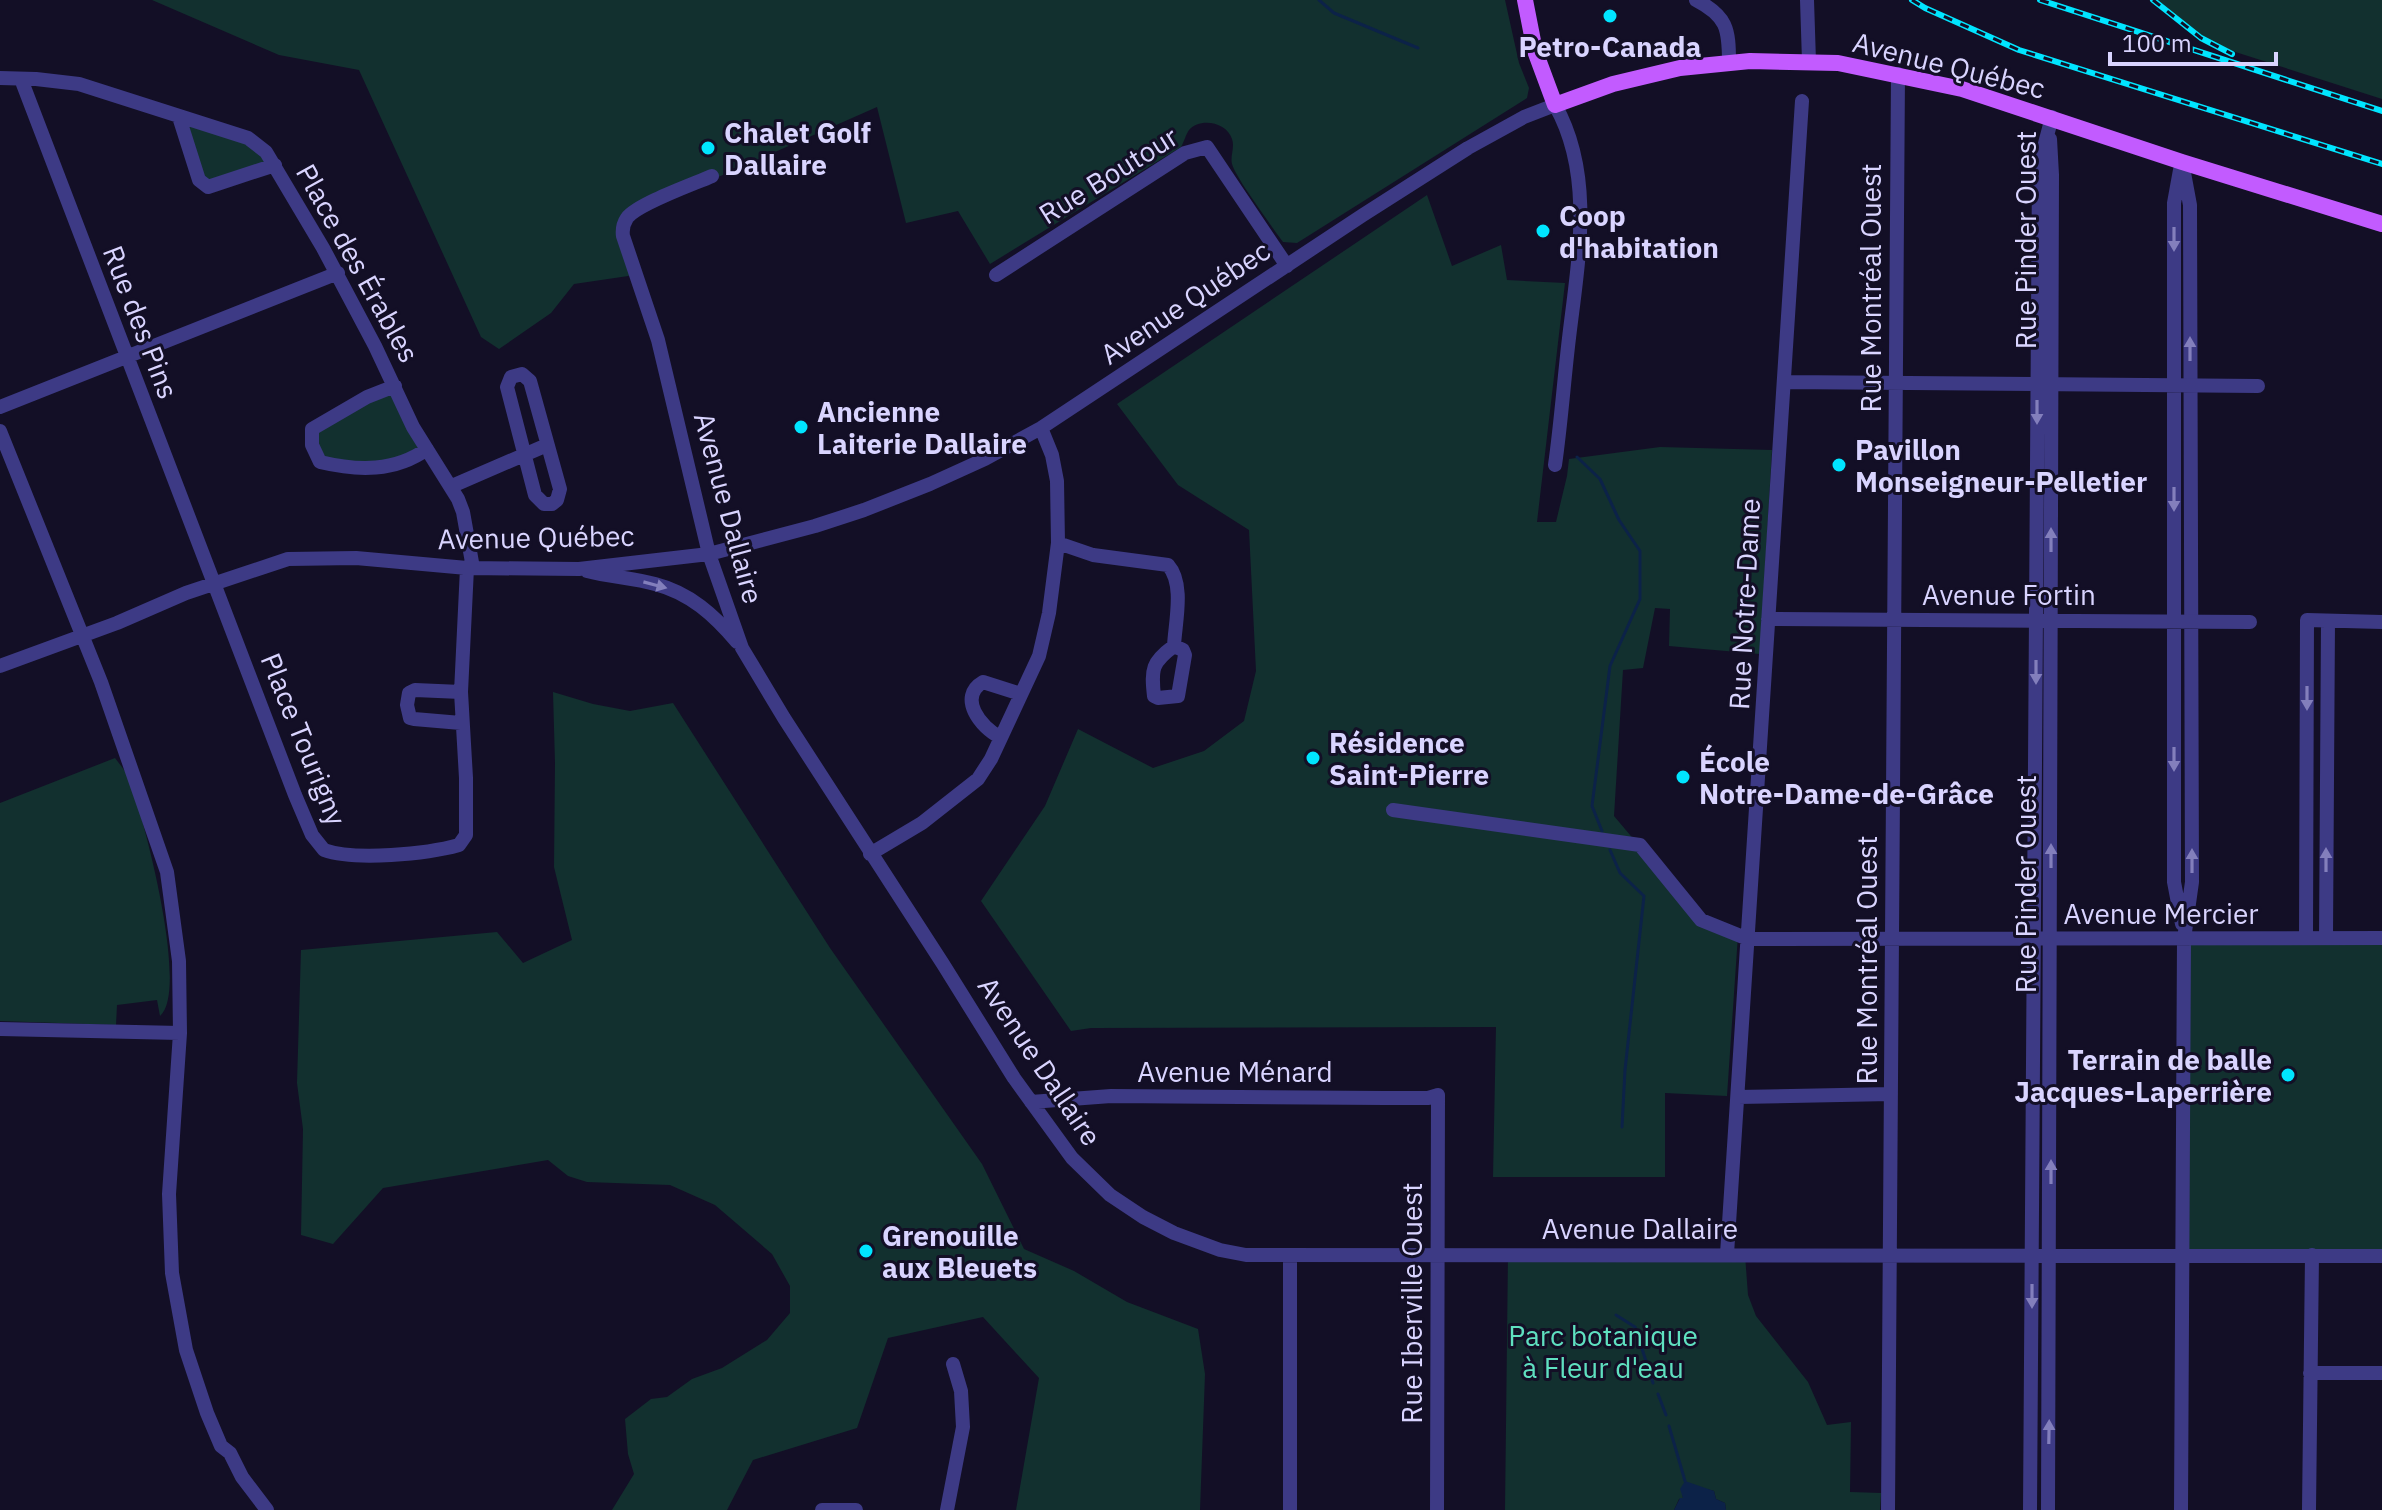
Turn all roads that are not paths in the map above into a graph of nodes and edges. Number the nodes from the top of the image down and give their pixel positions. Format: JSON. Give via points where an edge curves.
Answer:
{"nodes":[{"id":1,"x":1525,"y":0,"type":"edge"},
{"id":2,"x":1696,"y":0,"type":"edge"},
{"id":3,"x":1807,"y":0,"type":"edge"},
{"id":4,"x":1809,"y":61,"type":"junction"},
{"id":5,"x":1729,"y":62,"type":"junction"},
{"id":6,"x":1898,"y":74,"type":"junction"},
{"id":7,"x":0,"y":78,"type":"edge"},
{"id":8,"x":21,"y":79,"type":"junction"},
{"id":9,"x":1802,"y":101,"type":"dead end"},
{"id":10,"x":1555,"y":105,"type":"junction"},
{"id":11,"x":179,"y":117,"type":"junction"},
{"id":12,"x":2052,"y":117,"type":"junction"},
{"id":13,"x":2182,"y":162,"type":"junction"},
{"id":14,"x":275,"y":165,"type":"junction"},
{"id":15,"x":712,"y":176,"type":"dead end"},
{"id":16,"x":2382,"y":224,"type":"edge"},
{"id":17,"x":1287,"y":266,"type":"junction"},
{"id":18,"x":338,"y":273,"type":"junction"},
{"id":19,"x":996,"y":275,"type":"dead end"},
{"id":20,"x":127,"y":356,"type":"junction"},
{"id":21,"x":1784,"y":382,"type":"junction"},
{"id":22,"x":1896,"y":383,"type":"junction"},
{"id":23,"x":2044,"y":384,"type":"junction"},
{"id":24,"x":2174,"y":384,"type":"junction"},
{"id":25,"x":2190,"y":385,"type":"junction"},
{"id":26,"x":395,"y":386,"type":"junction"},
{"id":27,"x":2258,"y":386,"type":"dead end"},
{"id":28,"x":0,"y":407,"type":"edge"},
{"id":29,"x":1041,"y":428,"type":"junction"},
{"id":30,"x":0,"y":431,"type":"edge"},
{"id":31,"x":547,"y":445,"type":"junction"},
{"id":32,"x":427,"y":449,"type":"junction"},
{"id":33,"x":524,"y":454,"type":"junction"},
{"id":34,"x":1555,"y":465,"type":"dead end"},
{"id":35,"x":452,"y":486,"type":"junction"},
{"id":36,"x":1058,"y":543,"type":"junction"},
{"id":37,"x":709,"y":554,"type":"junction"},
{"id":38,"x":470,"y":568,"type":"junction"},
{"id":39,"x":579,"y":569,"type":"junction"},
{"id":40,"x":213,"y":583,"type":"junction"},
{"id":41,"x":1768,"y":619,"type":"junction"},
{"id":42,"x":1894,"y":620,"type":"junction"},
{"id":43,"x":2043,"y":620,"type":"junction"},
{"id":44,"x":2174,"y":620,"type":"junction"},
{"id":45,"x":2190,"y":620,"type":"junction"},
{"id":46,"x":2328,"y":621,"type":"junction"},
{"id":47,"x":2250,"y":622,"type":"dead end"},
{"id":48,"x":2382,"y":622,"type":"edge"},
{"id":49,"x":82,"y":636,"type":"junction"},
{"id":50,"x":1174,"y":646,"type":"dead end"},
{"id":51,"x":742,"y":648,"type":"junction"},
{"id":52,"x":0,"y":666,"type":"edge"},
{"id":53,"x":461,"y":692,"type":"junction"},
{"id":54,"x":1021,"y":694,"type":"junction"},
{"id":55,"x":461,"y":723,"type":"junction"},
{"id":56,"x":1000,"y":737,"type":"junction"},
{"id":57,"x":1393,"y":810,"type":"dead end"},
{"id":58,"x":870,"y":854,"type":"junction"},
{"id":59,"x":2306,"y":938,"type":"junction"},
{"id":60,"x":2326,"y":938,"type":"junction"},
{"id":61,"x":2382,"y":938,"type":"edge"},
{"id":62,"x":1748,"y":939,"type":"junction"},
{"id":63,"x":1892,"y":939,"type":"junction"},
{"id":64,"x":2051,"y":939,"type":"junction"},
{"id":65,"x":2184,"y":939,"type":"junction"},
{"id":66,"x":2034,"y":940,"type":"junction"},
{"id":67,"x":0,"y":1029,"type":"edge"},
{"id":68,"x":180,"y":1033,"type":"junction"},
{"id":69,"x":1891,"y":1094,"type":"junction"},
{"id":70,"x":1438,"y":1095,"type":"joint"},
{"id":71,"x":1738,"y":1097,"type":"junction"},
{"id":72,"x":1031,"y":1102,"type":"junction"},
{"id":73,"x":1727,"y":1254,"type":"junction"},
{"id":74,"x":1438,"y":1255,"type":"junction"},
{"id":75,"x":1890,"y":1255,"type":"junction"},
{"id":76,"x":2032,"y":1255,"type":"junction"},
{"id":77,"x":2051,"y":1255,"type":"junction"},
{"id":78,"x":2184,"y":1255,"type":"junction"},
{"id":79,"x":2312,"y":1255,"type":"junction"},
{"id":80,"x":2382,"y":1256,"type":"edge"},
{"id":81,"x":1290,"y":1257,"type":"junction"},
{"id":82,"x":953,"y":1364,"type":"dead end"},
{"id":83,"x":2310,"y":1373,"type":"junction"},
{"id":84,"x":2382,"y":1373,"type":"edge"},
{"id":85,"x":267,"y":1510,"type":"edge"},
{"id":86,"x":822,"y":1510,"type":"edge"},
{"id":87,"x":856,"y":1510,"type":"edge"},
{"id":88,"x":947,"y":1510,"type":"edge"},
{"id":89,"x":1290,"y":1510,"type":"edge"},
{"id":90,"x":1437,"y":1510,"type":"edge"},
{"id":91,"x":1888,"y":1510,"type":"edge"},
{"id":92,"x":2030,"y":1510,"type":"edge"},
{"id":93,"x":2048,"y":1510,"type":"edge"},
{"id":94,"x":2181,"y":1510,"type":"edge"},
{"id":95,"x":2309,"y":1510,"type":"edge"}],
"edges":[{"from":1,"to":10,"type":"main road","via":[[1535,51]]},
{"from":2,"to":5,"type":"street","via":[[1727,27]]},
{"from":3,"to":4,"type":"street"},
{"from":4,"to":5,"type":"main road","name":"Avenue Québec"},
{"from":4,"to":6,"type":"main road","name":"Avenue Québec"},
{"from":5,"to":10,"type":"main road","name":"Avenue Québec","via":[[1651,74]]},
{"from":6,"to":12,"type":"main road","name":"Avenue Québec"},
{"from":6,"to":22,"type":"street","name":"Rue Montréal Ouest"},
{"from":7,"to":8,"type":"street","name":"Place des Érables"},
{"from":8,"to":11,"type":"street","name":"Place des Érables","via":[[79,84]]},
{"from":8,"to":20,"type":"street","name":"Rue des Pins"},
{"from":9,"to":21,"type":"street","name":"Rue Notre-Dame"},
{"from":10,"to":17,"type":"street","name":"Avenue Québec","via":[[1468,148]]},
{"from":10,"to":34,"type":"street","via":[[1570,143],[1581,214]]},
{"from":11,"to":14,"type":"street","name":"Place des Érables","via":[[248,138]]},
{"from":11,"to":14,"type":"street","name":"Place des Érables","via":[[199,180],[208,187]]},
{"from":12,"to":13,"type":"main road","name":"Avenue Québec"},
{"from":12,"to":23,"type":"street","name":"Rue Pinder Ouest"},
{"from":13,"to":16,"type":"main road","name":"Avenue Québec"},
{"from":13,"to":24,"type":"street","one_way":true,"via":[[2174,203]]},
{"from":25,"to":13,"type":"street","one_way":true,"via":[[2190,205]]},
{"from":14,"to":18,"type":"street","name":"Place des Érables"},
{"from":15,"to":37,"type":"street","name":"Avenue Dallaire","via":[[637,209],[622,227],[658,340]]},
{"from":17,"to":19,"type":"street","name":"Rue Boutour","via":[[1207,147],[1185,153]]},
{"from":17,"to":29,"type":"street","name":"Avenue Québec"},
{"from":18,"to":20,"type":"street"},
{"from":18,"to":26,"type":"street","name":"Place des Érables"},
{"from":20,"to":28,"type":"street"},
{"from":20,"to":40,"type":"street","name":"Rue des Pins"},
{"from":21,"to":22,"type":"street"},
{"from":21,"to":41,"type":"street","name":"Rue Notre-Dame"},
{"from":22,"to":23,"type":"street"},
{"from":22,"to":42,"type":"street","name":"Rue Montréal Ouest"},
{"from":23,"to":24,"type":"street"},
{"from":23,"to":43,"type":"street","name":"Rue Pinder Ouest"},
{"from":24,"to":25,"type":"street"},
{"from":24,"to":44,"type":"street","one_way":true},
{"from":25,"to":27,"type":"street"},
{"from":25,"to":45,"type":"street"},
{"from":26,"to":32,"type":"street","name":"Place des Érables"},
{"from":26,"to":32,"type":"street","name":"Place des Érables","via":[[312,429],[320,462],[385,468]]},
{"from":29,"to":36,"type":"street","via":[[1057,481]]},
{"from":29,"to":37,"type":"street","name":"Avenue Québec","via":[[985,459],[878,505]]},
{"from":30,"to":49,"type":"street"},
{"from":31,"to":33,"type":"street"},
{"from":31,"to":33,"type":"street","via":[[560,489],[552,504],[537,499]]},
{"from":31,"to":33,"type":"street","via":[[530,381],[515,375],[507,387]]},
{"from":32,"to":35,"type":"street","name":"Place des Érables"},
{"from":33,"to":35,"type":"street"},
{"from":35,"to":38,"type":"street","name":"Place des Érables","via":[[463,512]]},
{"from":36,"to":50,"type":"street","via":[[1093,555],[1168,565],[1177,584]]},
{"from":36,"to":54,"type":"street","via":[[1044,636]]},
{"from":37,"to":39,"type":"street","name":"Avenue Québec"},
{"from":37,"to":51,"type":"street","name":"Avenue Dallaire"},
{"from":38,"to":39,"type":"street","name":"Avenue Québec"},
{"from":38,"to":40,"type":"street","name":"Avenue Québec","via":[[356,558],[288,559]]},
{"from":38,"to":53,"type":"street","name":"Place Tourigny"},
{"from":39,"to":51,"type":"street","one_way":true,"via":[[681,594],[703,606]]},
{"from":40,"to":49,"type":"street","name":"Avenue Québec"},
{"from":40,"to":55,"type":"street","name":"Place Tourigny","via":[[312,835],[324,850],[363,856],[459,845],[466,835]]},
{"from":41,"to":42,"type":"street","name":"Avenue Fortin"},
{"from":41,"to":62,"type":"street","name":"Rue Notre-Dame"},
{"from":42,"to":43,"type":"street","name":"Avenue Fortin"},
{"from":42,"to":63,"type":"street","name":"Rue Montréal Ouest"},
{"from":43,"to":44,"type":"street","name":"Avenue Fortin"},
{"from":64,"to":43,"type":"street","name":"Rue Pinder Ouest","one_way":true},
{"from":43,"to":66,"type":"street","name":"Rue Pinder Ouest","one_way":true},
{"from":44,"to":45,"type":"street","name":"Avenue Fortin"},
{"from":44,"to":65,"type":"street","one_way":true,"via":[[2174,882]]},
{"from":45,"to":47,"type":"street","name":"Avenue Fortin"},
{"from":65,"to":45,"type":"street","one_way":true,"via":[[2192,882]]},
{"from":46,"to":48,"type":"street"},
{"from":46,"to":59,"type":"street","one_way":true,"via":[[2307,620]]},
{"from":60,"to":46,"type":"street","one_way":true},
{"from":49,"to":52,"type":"street","name":"Avenue Québec"},
{"from":49,"to":68,"type":"street","via":[[167,872],[179,961]]},
{"from":51,"to":58,"type":"street","name":"Avenue Dallaire"},
{"from":53,"to":55,"type":"street","name":"Place Tourigny"},
{"from":53,"to":55,"type":"street","via":[[415,690],[407,705],[410,718]]},
{"from":54,"to":56,"type":"street"},
{"from":54,"to":56,"type":"street","via":[[983,682],[976,686],[973,708],[984,726]]},
{"from":56,"to":58,"type":"street","via":[[978,779],[964,792]]},
{"from":57,"to":62,"type":"street","via":[[1640,845],[1701,920]]},
{"from":58,"to":72,"type":"street","name":"Avenue Dallaire"},
{"from":59,"to":60,"type":"street","name":"Avenue Mercier"},
{"from":59,"to":65,"type":"street","name":"Avenue Mercier"},
{"from":60,"to":61,"type":"street","name":"Avenue Mercier"},
{"from":62,"to":63,"type":"street","name":"Avenue Mercier"},
{"from":62,"to":71,"type":"street","name":"Rue Notre-Dame"},
{"from":63,"to":66,"type":"street","name":"Avenue Mercier"},
{"from":63,"to":69,"type":"street","name":"Rue Montréal Ouest"},
{"from":64,"to":65,"type":"street","name":"Avenue Mercier"},
{"from":64,"to":66,"type":"street","name":"Avenue Mercier"},
{"from":77,"to":64,"type":"street","name":"Rue Pinder Ouest","one_way":true},
{"from":65,"to":78,"type":"street"},
{"from":66,"to":76,"type":"street","name":"Rue Pinder Ouest"},
{"from":67,"to":68,"type":"street"},
{"from":68,"to":85,"type":"street","via":[[169,1231],[178,1309],[186,1350],[221,1446]]},
{"from":69,"to":71,"type":"street"},
{"from":69,"to":75,"type":"street","name":"Rue Montréal Ouest"},
{"from":70,"to":72,"type":"street","name":"Avenue Ménard","via":[[1101,1096]]},
{"from":70,"to":74,"type":"street","name":"Rue Iberville Ouest"},
{"from":71,"to":73,"type":"street","name":"Rue Notre-Dame"},
{"from":72,"to":81,"type":"street","name":"Avenue Dallaire","via":[[1072,1158],[1110,1195],[1143,1217],[1220,1250]]},
{"from":73,"to":74,"type":"street","name":"Avenue Dallaire"},
{"from":73,"to":75,"type":"street","name":"Avenue Dallaire"},
{"from":74,"to":81,"type":"street","name":"Avenue Dallaire"},
{"from":74,"to":90,"type":"street","name":"Rue Iberville Ouest"},
{"from":75,"to":76,"type":"street","name":"Avenue Dallaire"},
{"from":75,"to":91,"type":"street","name":"Rue Montréal Ouest"},
{"from":76,"to":77,"type":"street","name":"Avenue Dallaire"},
{"from":76,"to":92,"type":"street","name":"Rue Pinder Ouest","one_way":true},
{"from":77,"to":78,"type":"street","name":"Avenue Dallaire"},
{"from":93,"to":77,"type":"street","name":"Rue Pinder Ouest","one_way":true},
{"from":78,"to":79,"type":"street","name":"Avenue Dallaire"},
{"from":78,"to":94,"type":"street"},
{"from":79,"to":80,"type":"street","name":"Avenue Dallaire"},
{"from":79,"to":83,"type":"street"},
{"from":81,"to":89,"type":"street"},
{"from":82,"to":88,"type":"street","via":[[963,1427]]},
{"from":83,"to":84,"type":"street"},
{"from":83,"to":95,"type":"street"},
{"from":86,"to":87,"type":"street"}]}
